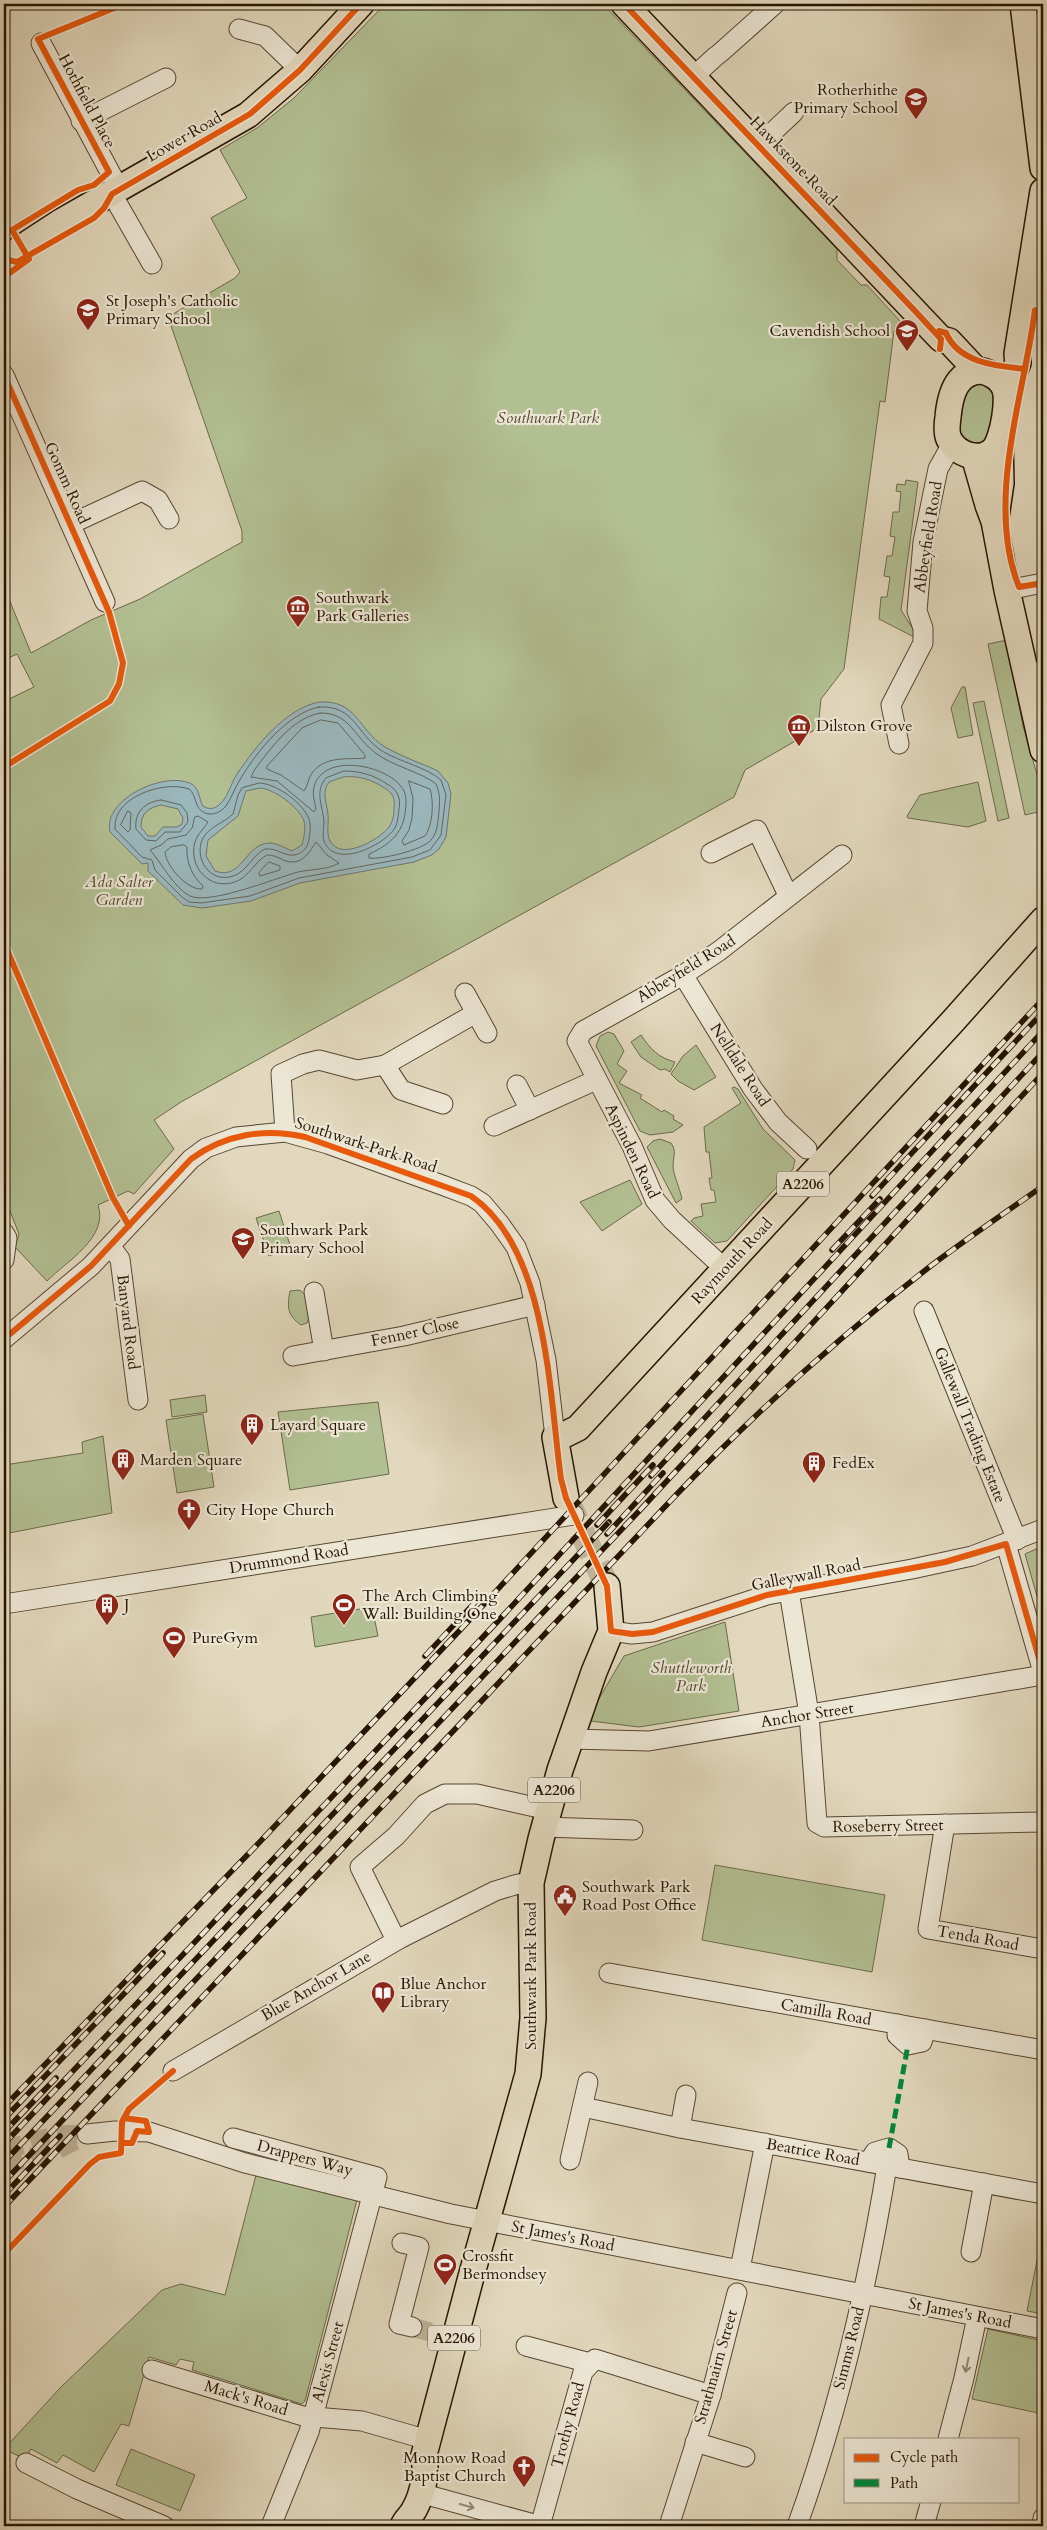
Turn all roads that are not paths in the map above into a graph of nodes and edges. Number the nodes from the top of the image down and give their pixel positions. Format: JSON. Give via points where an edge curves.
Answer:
{"nodes":[{"id":1,"x":361,"y":4,"type":"edge"},
{"id":2,"x":624,"y":4,"type":"edge"},
{"id":3,"x":775,"y":4,"type":"edge"},
{"id":4,"x":1023,"y":4,"type":"edge"},
{"id":5,"x":239,"y":29,"type":"dead end"},
{"id":6,"x":41,"y":43,"type":"dead end"},
{"id":7,"x":300,"y":70,"type":"junction"},
{"id":8,"x":693,"y":77,"type":"junction"},
{"id":9,"x":166,"y":78,"type":"dead end"},
{"id":10,"x":794,"y":112,"type":"dead end"},
{"id":11,"x":81,"y":121,"type":"junction"},
{"id":12,"x":759,"y":145,"type":"junction"},
{"id":13,"x":1043,"y":164,"type":"edge"},
{"id":14,"x":1043,"y":168,"type":"edge"},
{"id":15,"x":116,"y":191,"type":"junction"},
{"id":16,"x":1043,"y":191,"type":"edge"},
{"id":17,"x":4,"y":259,"type":"edge"},
{"id":18,"x":152,"y":264,"type":"dead end"},
{"id":19,"x":941,"y":339,"type":"junction"},
{"id":20,"x":4,"y":375,"type":"edge"},
{"id":21,"x":992,"y":379,"type":"junction"},
{"id":22,"x":952,"y":390,"type":"junction"},
{"id":23,"x":1000,"y":440,"type":"junction"},
{"id":24,"x":952,"y":444,"type":"junction"},
{"id":25,"x":974,"y":456,"type":"junction"},
{"id":26,"x":169,"y":519,"type":"dead end"},
{"id":27,"x":994,"y":521,"type":"junction"},
{"id":28,"x":71,"y":524,"type":"junction"},
{"id":29,"x":1043,"y":583,"type":"edge"},
{"id":30,"x":1007,"y":590,"type":"junction"},
{"id":31,"x":105,"y":602,"type":"dead end"},
{"id":32,"x":1036,"y":673,"type":"edge"},
{"id":33,"x":899,"y":744,"type":"dead end"},
{"id":34,"x":1043,"y":750,"type":"edge"},
{"id":35,"x":710,"y":854,"type":"dead end"},
{"id":36,"x":842,"y":855,"type":"dead end"},
{"id":37,"x":788,"y":895,"type":"junction"},
{"id":38,"x":1043,"y":920,"type":"edge"},
{"id":39,"x":683,"y":975,"type":"junction"},
{"id":40,"x":465,"y":993,"type":"dead end"},
{"id":41,"x":476,"y":1013,"type":"junction"},
{"id":42,"x":487,"y":1034,"type":"dead end"},
{"id":43,"x":577,"y":1041,"type":"joint"},
{"id":44,"x":385,"y":1065,"type":"junction"},
{"id":45,"x":596,"y":1080,"type":"junction"},
{"id":46,"x":517,"y":1085,"type":"dead end"},
{"id":47,"x":443,"y":1104,"type":"dead end"},
{"id":48,"x":530,"y":1110,"type":"junction"},
{"id":49,"x":494,"y":1126,"type":"dead end"},
{"id":50,"x":285,"y":1132,"type":"junction"},
{"id":51,"x":807,"y":1149,"type":"dead end"},
{"id":52,"x":4,"y":1233,"type":"edge"},
{"id":53,"x":111,"y":1247,"type":"junction"},
{"id":54,"x":4,"y":1260,"type":"edge"},
{"id":55,"x":725,"y":1269,"type":"junction"},
{"id":56,"x":314,"y":1292,"type":"dead end"},
{"id":57,"x":536,"y":1305,"type":"junction"},
{"id":58,"x":924,"y":1311,"type":"dead end"},
{"id":59,"x":4,"y":1339,"type":"edge"},
{"id":60,"x":324,"y":1350,"type":"junction"},
{"id":61,"x":293,"y":1356,"type":"dead end"},
{"id":62,"x":138,"y":1400,"type":"dead end"},
{"id":63,"x":555,"y":1437,"type":"junction"},
{"id":64,"x":570,"y":1506,"type":"joint"},
{"id":65,"x":1043,"y":1529,"type":"edge"},
{"id":66,"x":1012,"y":1542,"type":"junction"},
{"id":67,"x":607,"y":1586,"type":"tunnel mouth"},
{"id":68,"x":789,"y":1591,"type":"junction"},
{"id":69,"x":4,"y":1604,"type":"edge"},
{"id":70,"x":611,"y":1631,"type":"junction"},
{"id":71,"x":1043,"y":1674,"type":"edge"},
{"id":72,"x":809,"y":1714,"type":"junction"},
{"id":73,"x":570,"y":1739,"type":"junction"},
{"id":74,"x":546,"y":1818,"type":"junction"},
{"id":75,"x":1043,"y":1822,"type":"edge"},
{"id":76,"x":945,"y":1824,"type":"junction"},
{"id":77,"x":634,"y":1830,"type":"dead end"},
{"id":78,"x":531,"y":1883,"type":"junction"},
{"id":79,"x":396,"y":1940,"type":"junction"},
{"id":80,"x":1043,"y":1949,"type":"edge"},
{"id":81,"x":609,"y":1973,"type":"dead end"},
{"id":82,"x":1043,"y":2050,"type":"edge"},
{"id":83,"x":173,"y":2071,"type":"dead end"},
{"id":84,"x":588,"y":2082,"type":"dead end"},
{"id":85,"x":686,"y":2095,"type":"dead end"},
{"id":86,"x":583,"y":2107,"type":"junction"},
{"id":87,"x":680,"y":2128,"type":"junction"},
{"id":88,"x":87,"y":2134,"type":"tunnel mouth"},
{"id":89,"x":233,"y":2138,"type":"dead end"},
{"id":90,"x":765,"y":2143,"type":"junction"},
{"id":91,"x":570,"y":2160,"type":"dead end"},
{"id":92,"x":885,"y":2165,"type":"junction"},
{"id":93,"x":984,"y":2183,"type":"junction"},
{"id":94,"x":380,"y":2184,"type":"junction"},
{"id":95,"x":1043,"y":2194,"type":"edge"},
{"id":96,"x":486,"y":2221,"type":"junction"},
{"id":97,"x":402,"y":2243,"type":"dead end"},
{"id":98,"x":971,"y":2252,"type":"dead end"},
{"id":99,"x":740,"y":2269,"type":"junction"},
{"id":100,"x":737,"y":2293,"type":"dead end"},
{"id":101,"x":863,"y":2293,"type":"junction"},
{"id":102,"x":976,"y":2317,"type":"junction"},
{"id":103,"x":412,"y":2327,"type":"tunnel mouth"},
{"id":104,"x":1043,"y":2329,"type":"edge"},
{"id":105,"x":526,"y":2346,"type":"dead end"},
{"id":106,"x":590,"y":2363,"type":"junction"},
{"id":107,"x":152,"y":2370,"type":"dead end"},
{"id":108,"x":711,"y":2395,"type":"junction"},
{"id":109,"x":314,"y":2417,"type":"junction"},
{"id":110,"x":948,"y":2438,"type":"edge"},
{"id":111,"x":695,"y":2442,"type":"junction"},
{"id":112,"x":426,"y":2447,"type":"junction"},
{"id":113,"x":745,"y":2457,"type":"dead end"},
{"id":114,"x":26,"y":2463,"type":"dead end"},
{"id":115,"x":420,"y":2493,"type":"junction"},
{"id":116,"x":931,"y":2502,"type":"edge"},
{"id":117,"x":1043,"y":2518,"type":"edge"},
{"id":118,"x":497,"y":2520,"type":"edge"},
{"id":119,"x":404,"y":2524,"type":"edge"},
{"id":120,"x":537,"y":2525,"type":"edge"},
{"id":121,"x":164,"y":2526,"type":"edge"},
{"id":122,"x":272,"y":2526,"type":"edge"},
{"id":123,"x":668,"y":2526,"type":"edge"},
{"id":124,"x":797,"y":2526,"type":"edge"},
{"id":125,"x":924,"y":2526,"type":"edge"},
{"id":126,"x":1042,"y":2526,"type":"edge"}],
"edges":[{"from":1,"to":7,"type":"main road","name":"Lower Road"},
{"from":2,"to":8,"type":"main road","name":"Hawkstone Road"},
{"from":3,"to":8,"type":"street"},
{"from":4,"to":13,"type":"main road"},
{"from":5,"to":7,"type":"street","via":[[265,36]]},
{"from":6,"to":11,"type":"street","name":"Hothfield Place"},
{"from":7,"to":15,"type":"main road","name":"Lower Road","via":[[248,115]]},
{"from":8,"to":12,"type":"main road","name":"Hawkstone Road"},
{"from":9,"to":11,"type":"street","name":"Hothfield Place"},
{"from":10,"to":12,"type":"street"},
{"from":11,"to":15,"type":"street","name":"Hothfield Place"},
{"from":12,"to":19,"type":"main road","name":"Hawkstone Road"},
{"from":13,"to":14,"type":"main road"},
{"from":15,"to":17,"type":"main road","name":"Lower Road"},
{"from":15,"to":18,"type":"street","name":"Hothfield Place"},
{"from":16,"to":21,"type":"main road","via":[[1017,368]]},
{"from":19,"to":21,"type":"main road","name":"Hawkstone Road","via":[[949,341]]},
{"from":19,"to":22,"type":"main road","name":"Hawkstone Road","via":[[940,349],[949,366]]},
{"from":20,"to":28,"type":"street","name":"Gomm Road"},
{"from":21,"to":22,"type":"main road","via":[[965,375]]},
{"from":21,"to":23,"type":"main road"},
{"from":22,"to":24,"type":"main road","via":[[947,429]]},
{"from":23,"to":25,"type":"main road","via":[[992,451]]},
{"from":23,"to":27,"type":"main road","via":[[1001,483]]},
{"from":24,"to":25,"type":"main road","via":[[961,452]]},
{"from":24,"to":33,"type":"street","name":"Abbeyfield Road","via":[[938,469],[923,542],[917,611],[924,642],[891,705]]},
{"from":25,"to":27,"type":"main road"},
{"from":26,"to":28,"type":"street","name":"Gomm Road","via":[[158,500],[142,491]]},
{"from":27,"to":30,"type":"main road"},
{"from":28,"to":31,"type":"street","name":"Gomm Road"},
{"from":29,"to":30,"type":"street"},
{"from":30,"to":32,"type":"main road"},
{"from":32,"to":34,"type":"main road"},
{"from":35,"to":37,"type":"street","via":[[757,830]]},
{"from":36,"to":37,"type":"street","name":"Abbeyfield Road"},
{"from":37,"to":39,"type":"street","name":"Abbeyfield Road","via":[[719,952]]},
{"from":38,"to":55,"type":"main road","name":"Raymouth Road","number":"A2206"},
{"from":39,"to":43,"type":"street","name":"Abbeyfield Road","via":[[583,1031]]},
{"from":39,"to":51,"type":"street","name":"Nelldale Road","via":[[753,1089],[778,1122]]},
{"from":40,"to":41,"type":"street"},
{"from":41,"to":42,"type":"street"},
{"from":41,"to":44,"type":"street"},
{"from":43,"to":45,"type":"street","name":"Aspinden Road"},
{"from":44,"to":47,"type":"street","via":[[401,1090]]},
{"from":44,"to":50,"type":"street","via":[[357,1070],[319,1060],[281,1074]]},
{"from":45,"to":48,"type":"street"},
{"from":45,"to":55,"type":"street","name":"Aspinden Road","via":[[632,1146],[654,1200]]},
{"from":46,"to":48,"type":"street"},
{"from":48,"to":49,"type":"street"},
{"from":50,"to":53,"type":"street","name":"Southwark Park Road","via":[[236,1137],[206,1148],[191,1159]]},
{"from":50,"to":57,"type":"street","name":"Southwark Park Road","via":[[328,1144],[471,1196],[490,1211],[516,1248]]},
{"from":52,"to":54,"type":"street","via":[[7,1238]]},
{"from":53,"to":59,"type":"street","name":"Southwark Park Road"},
{"from":53,"to":62,"type":"street","name":"Banyard Road","via":[[120,1260]]},
{"from":55,"to":63,"type":"main road","name":"Raymouth Road","number":"A2206","via":[[578,1428]]},
{"from":56,"to":60,"type":"street"},
{"from":57,"to":60,"type":"street","name":"Fenner Close","via":[[404,1336]]},
{"from":57,"to":63,"type":"street","name":"Southwark Park Road"},
{"from":58,"to":66,"type":"street","name":"Gallewall Trading Estate"},
{"from":60,"to":61,"type":"street","name":"Fenner Close"},
{"from":63,"to":64,"type":"main road","name":"Southwark Park Road"},
{"from":64,"to":69,"type":"street","name":"Drummond Road"},
{"from":65,"to":66,"type":"street","name":"Galleywall Road"},
{"from":66,"to":68,"type":"street","name":"Galleywall Road","via":[[946,1562]]},
{"from":66,"to":71,"type":"street","name":"Gallewall Trading Estate"},
{"from":67,"to":70,"type":"main road","name":"Southwark Park Road","number":"A2206"},
{"from":68,"to":70,"type":"street","name":"Galleywall Road","via":[[741,1602],[653,1632]]},
{"from":68,"to":72,"type":"street","name":"Roseberry Street"},
{"from":70,"to":73,"type":"main road","name":"Southwark Park Road","number":"A2206"},
{"from":71,"to":72,"type":"street","name":"Anchor Street"},
{"from":72,"to":73,"type":"street","name":"Anchor Street","via":[[649,1741]]},
{"from":72,"to":76,"type":"street","name":"Roseberry Street","via":[[817,1823],[824,1827]]},
{"from":73,"to":74,"type":"main road","name":"Southwark Park Road","number":"A2206"},
{"from":74,"to":77,"type":"street"},
{"from":74,"to":78,"type":"main road","name":"Southwark Park Road","number":"A2206"},
{"from":74,"to":79,"type":"street","via":[[477,1794],[446,1794],[424,1804],[396,1836],[360,1867]]},
{"from":75,"to":76,"type":"street","name":"Roseberry Street"},
{"from":76,"to":80,"type":"street","name":"Tenda Road","via":[[928,1929]]},
{"from":78,"to":79,"type":"street","name":"Blue Anchor Lane","via":[[495,1892]]},
{"from":78,"to":96,"type":"main road","name":"Southwark Park Road","number":"A2206","via":[[533,2018],[530,2061]]},
{"from":79,"to":83,"type":"street","name":"Blue Anchor Lane"},
{"from":81,"to":82,"type":"street","name":"Camilla Road"},
{"from":84,"to":86,"type":"street"},
{"from":85,"to":87,"type":"street"},
{"from":86,"to":87,"type":"street","name":"Beatrice Road"},
{"from":86,"to":91,"type":"street"},
{"from":87,"to":90,"type":"street","name":"Beatrice Road"},
{"from":88,"to":94,"type":"street","name":"St James's Road","via":[[150,2132],[245,2162]]},
{"from":89,"to":94,"type":"street","name":"Drappers Way"},
{"from":90,"to":92,"type":"street","name":"Beatrice Road"},
{"from":90,"to":99,"type":"street"},
{"from":92,"to":93,"type":"street","name":"Beatrice Road"},
{"from":92,"to":101,"type":"street","name":"Simms Road"},
{"from":93,"to":95,"type":"street","name":"Beatrice Road"},
{"from":93,"to":98,"type":"street"},
{"from":94,"to":96,"type":"street","name":"St James's Road"},
{"from":94,"to":109,"type":"street","name":"Alexis Street"},
{"from":96,"to":99,"type":"street","name":"St James's Road"},
{"from":96,"to":112,"type":"main road","name":"Southwark Park Road","number":"A2206"},
{"from":97,"to":103,"type":"street","via":[[419,2248],[399,2324]]},
{"from":99,"to":101,"type":"street","name":"St James's Road"},
{"from":100,"to":108,"type":"street","name":"Strathnairn Street"},
{"from":101,"to":102,"type":"street","name":"St James's Road"},
{"from":101,"to":124,"type":"street","name":"Simms Road","via":[[836,2400]]},
{"from":102,"to":104,"type":"street","name":"St James's Road"},
{"from":102,"to":110,"type":"street","one_way":true},
{"from":105,"to":106,"type":"street"},
{"from":106,"to":108,"type":"street","name":"Trothy Road","via":[[595,2359]]},
{"from":106,"to":120,"type":"street","name":"Trothy Road","via":[[583,2372]]},
{"from":107,"to":109,"type":"street","name":"Mack's Road"},
{"from":108,"to":111,"type":"street","name":"Strathnairn Street"},
{"from":109,"to":112,"type":"street","name":"Mack's Road","via":[[370,2423]]},
{"from":109,"to":122,"type":"street","name":"Alexis Street"},
{"from":111,"to":113,"type":"street","name":"Strathnairn Street"},
{"from":111,"to":123,"type":"street","name":"Strathnairn Street"},
{"from":112,"to":115,"type":"main road","name":"Southwark Park Road","number":"A2206","via":[[426,2470]]},
{"from":112,"to":119,"type":"main road","name":"Southwark Park Road","number":"A2206","via":[[416,2466]]},
{"from":114,"to":121,"type":"street"},
{"from":115,"to":118,"type":"street","one_way":true},
{"from":115,"to":119,"type":"main road","name":"Southwark Park Road","number":"A2206"},
{"from":116,"to":125,"type":"street"},
{"from":117,"to":126,"type":"street"},
{"from":118,"to":120,"type":"street"}]}
